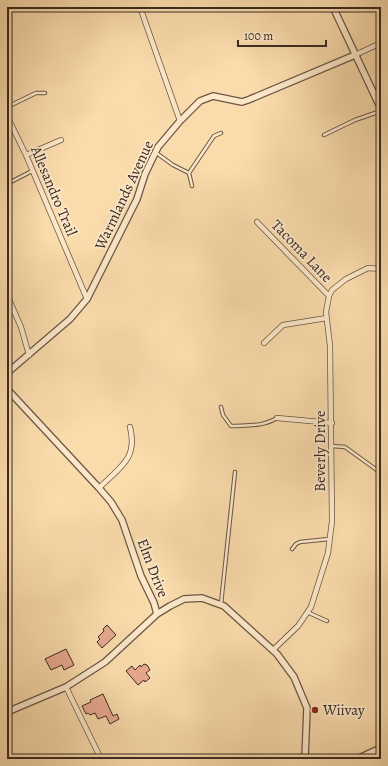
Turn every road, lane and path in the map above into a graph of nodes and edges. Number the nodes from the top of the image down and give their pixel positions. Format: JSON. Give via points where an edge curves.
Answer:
{"nodes":[{"id":1,"x":140,"y":7,"type":"edge"},
{"id":2,"x":333,"y":7,"type":"edge"},
{"id":3,"x":381,"y":43,"type":"edge"},
{"id":4,"x":355,"y":55,"type":"junction"},
{"id":5,"x":44,"y":93,"type":"dead end"},
{"id":6,"x":7,"y":107,"type":"edge"},
{"id":7,"x":381,"y":110,"type":"edge"},
{"id":8,"x":7,"y":116,"type":"edge"},
{"id":9,"x":180,"y":121,"type":"junction"},
{"id":10,"x":221,"y":133,"type":"dead end"},
{"id":11,"x":324,"y":135,"type":"dead end"},
{"id":12,"x":61,"y":140,"type":"dead end"},
{"id":13,"x":155,"y":152,"type":"junction"},
{"id":14,"x":26,"y":155,"type":"junction"},
{"id":15,"x":33,"y":171,"type":"junction"},
{"id":16,"x":189,"y":173,"type":"junction"},
{"id":17,"x":7,"y":184,"type":"edge"},
{"id":18,"x":192,"y":186,"type":"dead end"},
{"id":19,"x":257,"y":222,"type":"dead end"},
{"id":20,"x":381,"y":269,"type":"edge"},
{"id":21,"x":7,"y":295,"type":"edge"},
{"id":22,"x":329,"y":296,"type":"junction"},
{"id":23,"x":87,"y":300,"type":"junction"},
{"id":24,"x":327,"y":318,"type":"junction"},
{"id":25,"x":264,"y":343,"type":"dead end"},
{"id":26,"x":29,"y":355,"type":"junction"},
{"id":27,"x":7,"y":373,"type":"edge"},
{"id":28,"x":7,"y":389,"type":"edge"},
{"id":29,"x":221,"y":407,"type":"dead end"},
{"id":30,"x":277,"y":418,"type":"joint"},
{"id":31,"x":332,"y":423,"type":"junction"},
{"id":32,"x":130,"y":426,"type":"dead end"},
{"id":33,"x":332,"y":446,"type":"junction"},
{"id":34,"x":235,"y":472,"type":"dead end"},
{"id":35,"x":381,"y":473,"type":"edge"},
{"id":36,"x":99,"y":488,"type":"junction"},
{"id":37,"x":330,"y":539,"type":"junction"},
{"id":38,"x":292,"y":549,"type":"dead end"},
{"id":39,"x":221,"y":604,"type":"junction"},
{"id":40,"x":307,"y":612,"type":"junction"},
{"id":41,"x":157,"y":614,"type":"junction"},
{"id":42,"x":327,"y":621,"type":"dead end"},
{"id":43,"x":273,"y":650,"type":"junction"},
{"id":44,"x":66,"y":687,"type":"junction"},
{"id":45,"x":7,"y":712,"type":"edge"},
{"id":46,"x":381,"y":748,"type":"edge"},
{"id":47,"x":371,"y":756,"type":"edge"},
{"id":48,"x":101,"y":759,"type":"edge"},
{"id":49,"x":305,"y":759,"type":"edge"},
{"id":50,"x":358,"y":759,"type":"edge"}],
"edges":[{"from":1,"to":9,"type":"street"},
{"from":2,"to":4,"type":"street"},
{"from":3,"to":4,"type":"street","name":"Warmlands Avenue"},
{"from":4,"to":7,"type":"street"},
{"from":4,"to":9,"type":"street","name":"Warmlands Avenue","via":[[242,102],[213,96],[200,101]]},
{"from":5,"to":6,"type":"lane","via":[[36,93]]},
{"from":7,"to":11,"type":"lane"},
{"from":8,"to":14,"type":"street","name":"Allesandro Trail"},
{"from":9,"to":13,"type":"street","name":"Warmlands Avenue"},
{"from":10,"to":16,"type":"lane","via":[[214,136]]},
{"from":12,"to":14,"type":"street"},
{"from":13,"to":16,"type":"lane"},
{"from":13,"to":23,"type":"street","name":"Warmlands Avenue","via":[[137,199]]},
{"from":14,"to":15,"type":"street","name":"Allesandro Trail"},
{"from":15,"to":17,"type":"lane"},
{"from":15,"to":23,"type":"street","name":"Allesandro Trail"},
{"from":16,"to":18,"type":"lane"},
{"from":19,"to":22,"type":"street","name":"Tacoma Lane"},
{"from":20,"to":22,"type":"street","via":[[368,268],[346,279],[332,290]]},
{"from":21,"to":26,"type":"street","via":[[21,327]]},
{"from":22,"to":24,"type":"street","name":"Beverly Drive"},
{"from":23,"to":26,"type":"street","name":"Warmlands Avenue","via":[[70,319]]},
{"from":24,"to":25,"type":"street","via":[[284,324]]},
{"from":24,"to":31,"type":"street","name":"Beverly Drive"},
{"from":26,"to":27,"type":"street","name":"Warmlands Avenue"},
{"from":28,"to":36,"type":"street","name":"Elm Drive"},
{"from":29,"to":30,"type":"lane","via":[[231,426],[257,425]]},
{"from":30,"to":31,"type":"street"},
{"from":31,"to":33,"type":"street","name":"Beverly Drive"},
{"from":32,"to":36,"type":"street","via":[[133,442],[130,455]]},
{"from":33,"to":35,"type":"lane","via":[[345,447]]},
{"from":33,"to":37,"type":"street","name":"Beverly Drive"},
{"from":34,"to":39,"type":"lane"},
{"from":36,"to":41,"type":"street","name":"Elm Drive","via":[[122,520]]},
{"from":37,"to":38,"type":"lane","via":[[300,542]]},
{"from":37,"to":40,"type":"street","name":"Beverly Drive","via":[[311,607]]},
{"from":39,"to":41,"type":"street","name":"Elm Drive","via":[[202,598],[184,599]]},
{"from":39,"to":43,"type":"street","name":"Elm Drive"},
{"from":40,"to":42,"type":"lane"},
{"from":40,"to":43,"type":"street","name":"Beverly Drive","via":[[298,626]]},
{"from":41,"to":44,"type":"street","via":[[105,662]]},
{"from":43,"to":49,"type":"street","name":"Elm Drive","via":[[294,677],[306,704]]},
{"from":44,"to":45,"type":"street"},
{"from":44,"to":48,"type":"street"},
{"from":46,"to":47,"type":"street"},
{"from":47,"to":50,"type":"street"}]}
